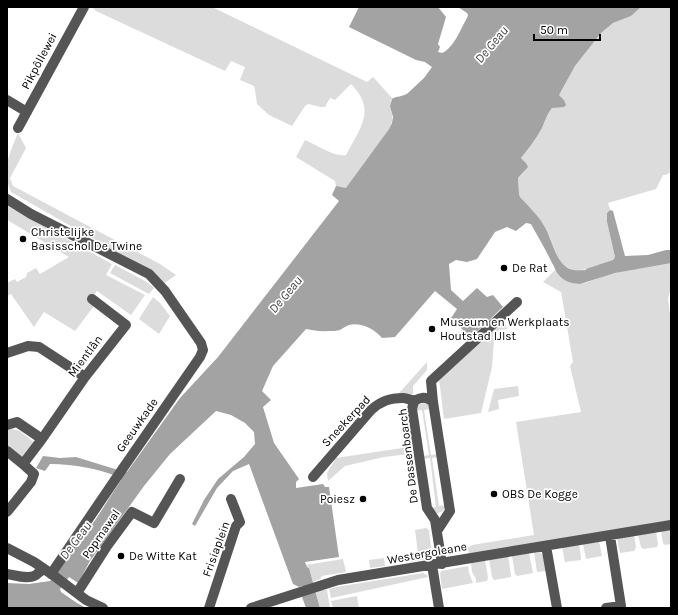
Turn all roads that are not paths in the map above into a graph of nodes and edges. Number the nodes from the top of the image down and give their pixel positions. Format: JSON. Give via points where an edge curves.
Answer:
{"nodes":[{"id":1,"x":84,"y":7,"type":"edge"},
{"id":2,"x":7,"y":100,"type":"edge"},
{"id":3,"x":27,"y":112,"type":"junction"},
{"id":4,"x":18,"y":128,"type":"dead end"},
{"id":5,"x":7,"y":199,"type":"edge"},
{"id":6,"x":92,"y":299,"type":"dead end"},
{"id":7,"x":517,"y":302,"type":"dead end"},
{"id":8,"x":7,"y":353,"type":"edge"},
{"id":9,"x":85,"y":377,"type":"junction"},
{"id":10,"x":415,"y":400,"type":"junction"},
{"id":11,"x":433,"y":402,"type":"junction"},
{"id":12,"x":7,"y":425,"type":"edge"},
{"id":13,"x":42,"y":439,"type":"junction"},
{"id":14,"x":7,"y":451,"type":"edge"},
{"id":15,"x":22,"y":464,"type":"junction"},
{"id":16,"x":313,"y":477,"type":"dead end"},
{"id":17,"x":180,"y":479,"type":"dead end"},
{"id":18,"x":231,"y":498,"type":"dead end"},
{"id":19,"x":7,"y":512,"type":"edge"},
{"id":20,"x":671,"y":525,"type":"edge"},
{"id":21,"x":437,"y":531,"type":"junction"},
{"id":22,"x":610,"y":536,"type":"junction"},
{"id":23,"x":546,"y":546,"type":"junction"},
{"id":24,"x":7,"y":548,"type":"edge"},
{"id":25,"x":437,"y":564,"type":"junction"},
{"id":26,"x":49,"y":573,"type":"junction"},
{"id":27,"x":7,"y":574,"type":"edge"},
{"id":28,"x":73,"y":590,"type":"junction"},
{"id":29,"x":103,"y":608,"type":"edge"},
{"id":30,"x":209,"y":608,"type":"edge"},
{"id":31,"x":251,"y":608,"type":"edge"},
{"id":32,"x":439,"y":608,"type":"edge"},
{"id":33,"x":557,"y":608,"type":"edge"},
{"id":34,"x":606,"y":608,"type":"edge"}],
"edges":[{"from":1,"to":3,"type":"street","name":"Pikpôllewei"},
{"from":2,"to":3,"type":"street"},
{"from":3,"to":4,"type":"street","name":"Pikpôllewei"},
{"from":5,"to":26,"type":"street","name":"Geeuwkade","via":[[31,214],[149,274],[165,291],[201,343],[203,350]]},
{"from":6,"to":9,"type":"street","name":"Mientlân","via":[[126,325]]},
{"from":7,"to":11,"type":"street","via":[[431,381]]},
{"from":8,"to":9,"type":"street","via":[[28,346],[39,347]]},
{"from":9,"to":13,"type":"street","name":"Mientlân"},
{"from":10,"to":11,"type":"street","name":"Sneekerpad","via":[[428,398]]},
{"from":10,"to":16,"type":"street","name":"Sneekerpad","via":[[385,400],[378,404]]},
{"from":10,"to":21,"type":"street","name":"De Dassenboarch","via":[[412,409],[427,508],[435,520]]},
{"from":11,"to":21,"type":"street","via":[[450,511]]},
{"from":12,"to":13,"type":"street","via":[[18,422]]},
{"from":13,"to":15,"type":"street","name":"Mientlân"},
{"from":14,"to":15,"type":"street"},
{"from":15,"to":19,"type":"street","via":[[34,474],[31,482]]},
{"from":17,"to":28,"type":"street","name":"Popmawal","via":[[154,523],[132,512]]},
{"from":18,"to":30,"type":"street","name":"Frisiaplein","via":[[240,522],[236,526]]},
{"from":20,"to":22,"type":"street","name":"Westergoleane"},
{"from":21,"to":25,"type":"street","name":"De Dassenboarch"},
{"from":22,"to":23,"type":"street","name":"Westergoleane"},
{"from":22,"to":34,"type":"street","via":[[621,606]]},
{"from":23,"to":25,"type":"street","name":"Westergoleane"},
{"from":23,"to":33,"type":"street"},
{"from":24,"to":26,"type":"street"},
{"from":25,"to":31,"type":"street","name":"Westergoleane","via":[[338,580]]},
{"from":25,"to":32,"type":"street","name":"De Dassenboarch"},
{"from":26,"to":27,"type":"street","via":[[28,577]]},
{"from":26,"to":28,"type":"street"},
{"from":28,"to":29,"type":"street"}]}
